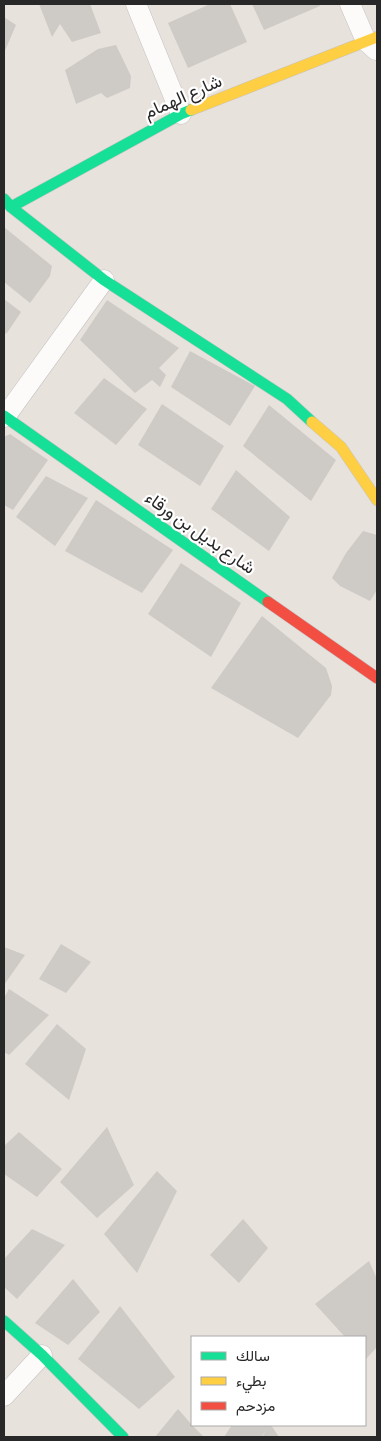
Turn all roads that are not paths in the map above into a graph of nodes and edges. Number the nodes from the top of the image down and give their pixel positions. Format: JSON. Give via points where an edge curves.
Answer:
{"nodes":[{"id":1,"x":136,"y":4,"type":"edge"},
{"id":2,"x":350,"y":4,"type":"edge"},
{"id":3,"x":374,"y":44,"type":"edge"},
{"id":4,"x":181,"y":114,"type":"junction"},
{"id":5,"x":7,"y":203,"type":"edge"},
{"id":6,"x":104,"y":280,"type":"junction"},
{"id":7,"x":5,"y":417,"type":"edge"},
{"id":8,"x":377,"y":500,"type":"edge"},
{"id":9,"x":377,"y":678,"type":"edge"},
{"id":10,"x":4,"y":1321,"type":"edge"},
{"id":11,"x":42,"y":1355,"type":"junction"},
{"id":12,"x":4,"y":1396,"type":"edge"},
{"id":13,"x":123,"y":1437,"type":"edge"}],
"edges":[{"from":1,"to":4,"type":"street"},
{"from":2,"to":3,"type":"street"},
{"from":3,"to":4,"type":"street","name":"شارع الهمام"},
{"from":4,"to":5,"type":"street","name":"شارع الهمام"},
{"from":5,"to":6,"type":"street"},
{"from":6,"to":7,"type":"street"},
{"from":6,"to":8,"type":"street","via":[[306,414],[341,447]]},
{"from":7,"to":9,"type":"street","name":"شارع بديل بن ورقاء"},
{"from":10,"to":11,"type":"street"},
{"from":11,"to":12,"type":"street"},
{"from":11,"to":13,"type":"street"}]}
